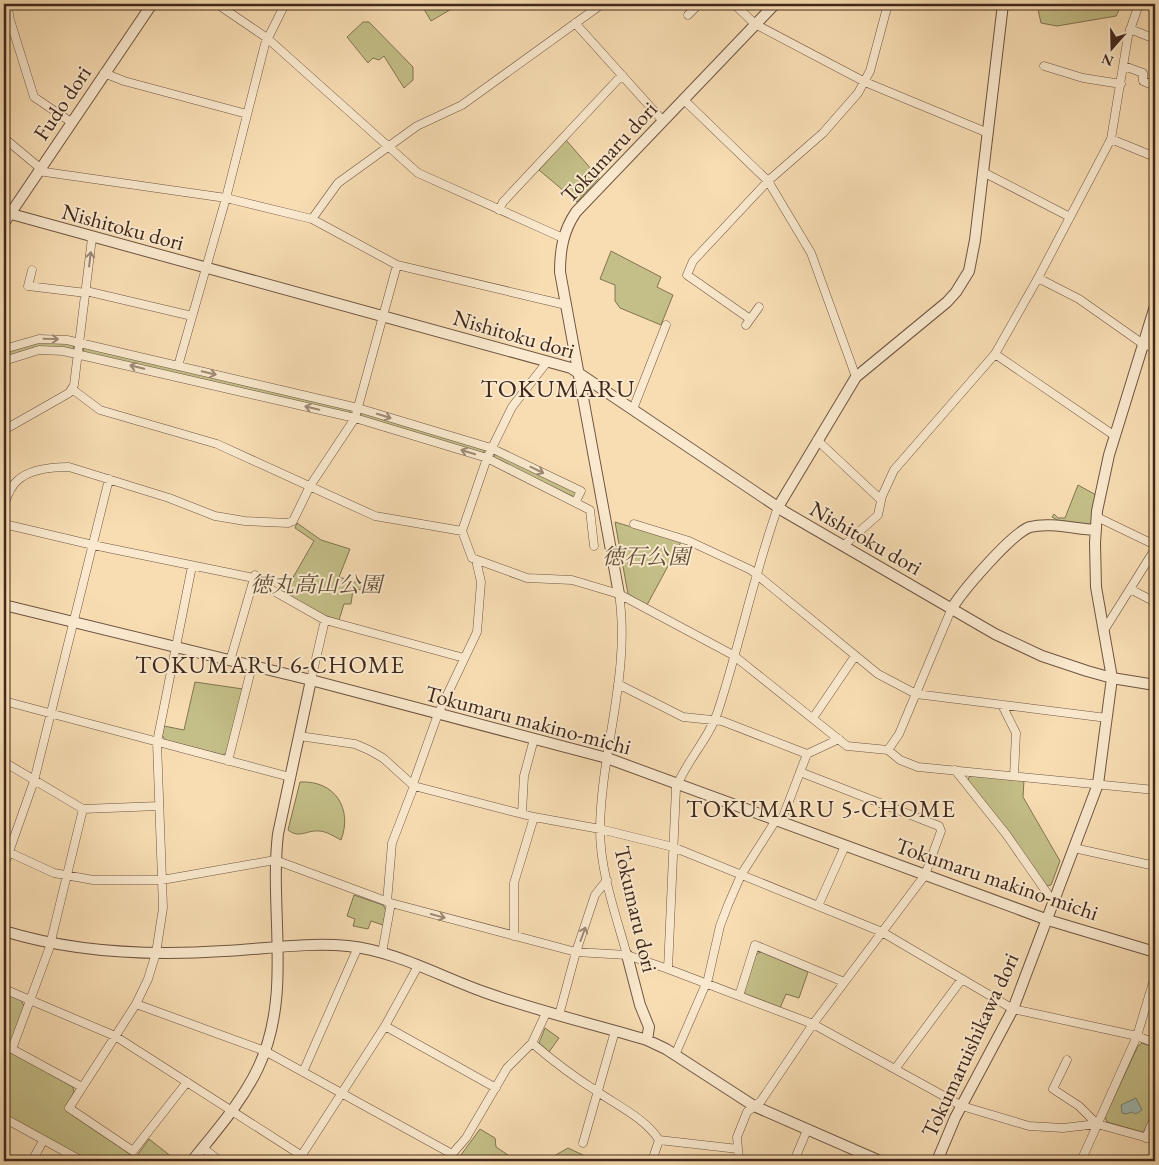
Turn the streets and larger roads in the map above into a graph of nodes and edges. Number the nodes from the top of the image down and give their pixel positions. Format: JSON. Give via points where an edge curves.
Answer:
{"nodes":[{"id":1,"x":7,"y":4,"type":"edge"},
{"id":2,"x":152,"y":4,"type":"edge"},
{"id":3,"x":218,"y":4,"type":"edge"},
{"id":4,"x":285,"y":4,"type":"edge"},
{"id":5,"x":602,"y":4,"type":"edge"},
{"id":6,"x":699,"y":4,"type":"edge"},
{"id":7,"x":734,"y":4,"type":"edge"},
{"id":8,"x":775,"y":4,"type":"edge"},
{"id":9,"x":888,"y":4,"type":"edge"},
{"id":10,"x":1003,"y":4,"type":"edge"},
{"id":11,"x":1140,"y":4,"type":"edge"},
{"id":12,"x":688,"y":15,"type":"dead end"},
{"id":13,"x":575,"y":23,"type":"junction"},
{"id":14,"x":755,"y":24,"type":"junction"},
{"id":15,"x":1130,"y":29,"type":"junction"},
{"id":16,"x":267,"y":38,"type":"junction"},
{"id":17,"x":1155,"y":39,"type":"edge"},
{"id":18,"x":1044,"y":66,"type":"dead end"},
{"id":19,"x":1124,"y":66,"type":"junction"},
{"id":20,"x":104,"y":74,"type":"junction"},
{"id":21,"x":622,"y":75,"type":"junction"},
{"id":22,"x":865,"y":82,"type":"junction"},
{"id":23,"x":1121,"y":84,"type":"junction"},
{"id":24,"x":1155,"y":86,"type":"edge"},
{"id":25,"x":683,"y":99,"type":"junction"},
{"id":26,"x":247,"y":114,"type":"junction"},
{"id":27,"x":663,"y":121,"type":"junction"},
{"id":28,"x":71,"y":122,"type":"junction"},
{"id":29,"x":988,"y":133,"type":"junction"},
{"id":30,"x":4,"y":138,"type":"edge"},
{"id":31,"x":1111,"y":139,"type":"junction"},
{"id":32,"x":389,"y":147,"type":"junction"},
{"id":33,"x":1155,"y":157,"type":"edge"},
{"id":34,"x":39,"y":170,"type":"junction"},
{"id":35,"x":983,"y":172,"type":"junction"},
{"id":36,"x":768,"y":181,"type":"junction"},
{"id":37,"x":226,"y":198,"type":"junction"},
{"id":38,"x":498,"y":210,"type":"junction"},
{"id":39,"x":5,"y":217,"type":"edge"},
{"id":40,"x":1070,"y":217,"type":"junction"},
{"id":41,"x":312,"y":219,"type":"junction"},
{"id":42,"x":92,"y":238,"type":"junction"},
{"id":43,"x":563,"y":238,"type":"junction"},
{"id":44,"x":396,"y":264,"type":"junction"},
{"id":45,"x":205,"y":269,"type":"junction"},
{"id":46,"x":32,"y":270,"type":"dead end"},
{"id":47,"x":1038,"y":278,"type":"junction"},
{"id":48,"x":86,"y":292,"type":"junction"},
{"id":49,"x":566,"y":305,"type":"junction"},
{"id":50,"x":1155,"y":306,"type":"edge"},
{"id":51,"x":759,"y":307,"type":"dead end"},
{"id":52,"x":192,"y":316,"type":"junction"},
{"id":53,"x":383,"y":317,"type":"junction"},
{"id":54,"x":666,"y":325,"type":"dead end"},
{"id":55,"x":80,"y":342,"type":"junction"},
{"id":56,"x":1143,"y":344,"type":"junction"},
{"id":57,"x":1155,"y":348,"type":"edge"},
{"id":58,"x":4,"y":349,"type":"edge"},
{"id":59,"x":79,"y":354,"type":"junction"},
{"id":60,"x":995,"y":354,"type":"junction"},
{"id":61,"x":4,"y":362,"type":"edge"},
{"id":62,"x":547,"y":362,"type":"junction"},
{"id":63,"x":178,"y":366,"type":"junction"},
{"id":64,"x":580,"y":373,"type":"junction"},
{"id":65,"x":856,"y":377,"type":"junction"},
{"id":66,"x":72,"y":389,"type":"junction"},
{"id":67,"x":358,"y":408,"type":"junction"},
{"id":68,"x":633,"y":409,"type":"junction"},
{"id":69,"x":356,"y":418,"type":"junction"},
{"id":70,"x":4,"y":430,"type":"edge"},
{"id":71,"x":1115,"y":436,"type":"junction"},
{"id":72,"x":817,"y":440,"type":"junction"},
{"id":73,"x":491,"y":448,"type":"junction"},
{"id":74,"x":487,"y":458,"type":"junction"},
{"id":75,"x":109,"y":479,"type":"junction"},
{"id":76,"x":310,"y":486,"type":"junction"},
{"id":77,"x":880,"y":499,"type":"junction"},
{"id":78,"x":576,"y":501,"type":"junction"},
{"id":79,"x":4,"y":505,"type":"edge"},
{"id":80,"x":778,"y":507,"type":"junction"},
{"id":81,"x":1097,"y":517,"type":"junction"},
{"id":82,"x":4,"y":524,"type":"edge"},
{"id":83,"x":634,"y":524,"type":"dead end"},
{"id":84,"x":1096,"y":530,"type":"junction"},
{"id":85,"x":462,"y":531,"type":"junction"},
{"id":86,"x":93,"y":545,"type":"junction"},
{"id":87,"x":594,"y":546,"type":"dead end"},
{"id":88,"x":843,"y":546,"type":"junction"},
{"id":89,"x":1155,"y":546,"type":"edge"},
{"id":90,"x":1154,"y":553,"type":"edge"},
{"id":91,"x":476,"y":560,"type":"junction"},
{"id":92,"x":192,"y":566,"type":"junction"},
{"id":93,"x":755,"y":574,"type":"junction"},
{"id":94,"x":255,"y":577,"type":"junction"},
{"id":95,"x":1130,"y":589,"type":"junction"},
{"id":96,"x":619,"y":594,"type":"junction"},
{"id":97,"x":1155,"y":602,"type":"edge"},
{"id":98,"x":4,"y":605,"type":"edge"},
{"id":99,"x":951,"y":610,"type":"junction"},
{"id":100,"x":325,"y":620,"type":"junction"},
{"id":101,"x":74,"y":622,"type":"junction"},
{"id":102,"x":1103,"y":632,"type":"junction"},
{"id":103,"x":176,"y":647,"type":"junction"},
{"id":104,"x":733,"y":655,"type":"junction"},
{"id":105,"x":856,"y":656,"type":"junction"},
{"id":106,"x":464,"y":658,"type":"junction"},
{"id":107,"x":230,"y":661,"type":"junction"},
{"id":108,"x":252,"y":666,"type":"junction"},
{"id":109,"x":1112,"y":678,"type":"junction"},
{"id":110,"x":311,"y":680,"type":"junction"},
{"id":111,"x":618,"y":684,"type":"junction"},
{"id":112,"x":1155,"y":685,"type":"edge"},
{"id":113,"x":916,"y":694,"type":"junction"},
{"id":114,"x":4,"y":700,"type":"edge"},
{"id":115,"x":1002,"y":705,"type":"junction"},
{"id":116,"x":51,"y":713,"type":"junction"},
{"id":117,"x":438,"y":714,"type":"junction"},
{"id":118,"x":813,"y":718,"type":"junction"},
{"id":119,"x":1107,"y":718,"type":"junction"},
{"id":120,"x":714,"y":720,"type":"junction"},
{"id":121,"x":299,"y":736,"type":"junction"},
{"id":122,"x":534,"y":739,"type":"junction"},
{"id":123,"x":839,"y":740,"type":"junction"},
{"id":124,"x":157,"y":742,"type":"junction"},
{"id":125,"x":888,"y":750,"type":"junction"},
{"id":126,"x":807,"y":754,"type":"junction"},
{"id":127,"x":607,"y":758,"type":"junction"},
{"id":128,"x":228,"y":761,"type":"junction"},
{"id":129,"x":4,"y":762,"type":"edge"},
{"id":130,"x":955,"y":770,"type":"junction"},
{"id":131,"x":800,"y":772,"type":"junction"},
{"id":132,"x":1014,"y":776,"type":"junction"},
{"id":133,"x":290,"y":777,"type":"junction"},
{"id":134,"x":34,"y":781,"type":"junction"},
{"id":135,"x":678,"y":784,"type":"junction"},
{"id":136,"x":1098,"y":784,"type":"junction"},
{"id":137,"x":414,"y":785,"type":"junction"},
{"id":138,"x":1155,"y":790,"type":"edge"},
{"id":139,"x":159,"y":806,"type":"junction"},
{"id":140,"x":83,"y":809,"type":"junction"},
{"id":141,"x":522,"y":813,"type":"junction"},
{"id":142,"x":534,"y":817,"type":"junction"},
{"id":143,"x":779,"y":821,"type":"junction"},
{"id":144,"x":600,"y":829,"type":"junction"},
{"id":145,"x":845,"y":846,"type":"junction"},
{"id":146,"x":673,"y":847,"type":"junction"},
{"id":147,"x":1074,"y":848,"type":"junction"},
{"id":148,"x":7,"y":851,"type":"edge"},
{"id":149,"x":275,"y":860,"type":"junction"},
{"id":150,"x":4,"y":866,"type":"edge"},
{"id":151,"x":1155,"y":866,"type":"edge"},
{"id":152,"x":741,"y":875,"type":"junction"},
{"id":153,"x":925,"y":875,"type":"junction"},
{"id":154,"x":65,"y":876,"type":"junction"},
{"id":155,"x":162,"y":880,"type":"junction"},
{"id":156,"x":607,"y":880,"type":"junction"},
{"id":157,"x":389,"y":903,"type":"junction"},
{"id":158,"x":1054,"y":903,"type":"junction"},
{"id":159,"x":818,"y":906,"type":"junction"},
{"id":160,"x":1048,"y":920,"type":"junction"},
{"id":161,"x":4,"y":931,"type":"edge"},
{"id":162,"x":882,"y":932,"type":"junction"},
{"id":163,"x":514,"y":936,"type":"junction"},
{"id":164,"x":50,"y":942,"type":"junction"},
{"id":165,"x":358,"y":947,"type":"junction"},
{"id":166,"x":276,"y":948,"type":"junction"},
{"id":167,"x":382,"y":952,"type":"junction"},
{"id":168,"x":576,"y":952,"type":"junction"},
{"id":169,"x":1155,"y":952,"type":"edge"},
{"id":170,"x":156,"y":954,"type":"junction"},
{"id":171,"x":627,"y":955,"type":"junction"},
{"id":172,"x":418,"y":966,"type":"junction"},
{"id":173,"x":668,"y":969,"type":"junction"},
{"id":174,"x":1155,"y":976,"type":"edge"},
{"id":175,"x":962,"y":979,"type":"junction"},
{"id":176,"x":844,"y":982,"type":"junction"},
{"id":177,"x":706,"y":984,"type":"junction"},
{"id":178,"x":4,"y":989,"type":"edge"},
{"id":179,"x":739,"y":996,"type":"junction"},
{"id":180,"x":30,"y":1000,"type":"junction"},
{"id":181,"x":136,"y":1004,"type":"junction"},
{"id":182,"x":1013,"y":1008,"type":"junction"},
{"id":183,"x":547,"y":1011,"type":"junction"},
{"id":184,"x":559,"y":1015,"type":"junction"},
{"id":185,"x":813,"y":1024,"type":"junction"},
{"id":186,"x":385,"y":1026,"type":"junction"},
{"id":187,"x":615,"y":1031,"type":"junction"},
{"id":188,"x":115,"y":1036,"type":"junction"},
{"id":189,"x":1137,"y":1036,"type":"junction"},
{"id":190,"x":647,"y":1040,"type":"junction"},
{"id":191,"x":532,"y":1043,"type":"junction"},
{"id":192,"x":1155,"y":1043,"type":"edge"},
{"id":193,"x":265,"y":1051,"type":"junction"},
{"id":194,"x":675,"y":1055,"type":"junction"},
{"id":195,"x":1067,"y":1060,"type":"dead end"},
{"id":196,"x":895,"y":1069,"type":"junction"},
{"id":197,"x":303,"y":1072,"type":"junction"},
{"id":198,"x":187,"y":1082,"type":"junction"},
{"id":199,"x":82,"y":1087,"type":"junction"},
{"id":200,"x":496,"y":1088,"type":"junction"},
{"id":201,"x":598,"y":1093,"type":"junction"},
{"id":202,"x":342,"y":1094,"type":"junction"},
{"id":203,"x":754,"y":1106,"type":"junction"},
{"id":204,"x":962,"y":1106,"type":"junction"},
{"id":205,"x":232,"y":1110,"type":"junction"},
{"id":206,"x":1155,"y":1116,"type":"edge"},
{"id":207,"x":4,"y":1118,"type":"edge"},
{"id":208,"x":1097,"y":1124,"type":"junction"},
{"id":209,"x":807,"y":1130,"type":"junction"},
{"id":210,"x":1146,"y":1138,"type":"junction"},
{"id":211,"x":659,"y":1140,"type":"junction"},
{"id":212,"x":1155,"y":1140,"type":"edge"},
{"id":213,"x":44,"y":1141,"type":"junction"},
{"id":214,"x":583,"y":1143,"type":"dead end"},
{"id":215,"x":203,"y":1148,"type":"junction"},
{"id":216,"x":738,"y":1149,"type":"junction"},
{"id":217,"x":452,"y":1154,"type":"junction"},
{"id":218,"x":300,"y":1159,"type":"edge"},
{"id":219,"x":32,"y":1161,"type":"edge"},
{"id":220,"x":82,"y":1161,"type":"edge"},
{"id":221,"x":192,"y":1161,"type":"edge"},
{"id":222,"x":220,"y":1161,"type":"edge"},
{"id":223,"x":310,"y":1161,"type":"edge"},
{"id":224,"x":446,"y":1161,"type":"edge"},
{"id":225,"x":652,"y":1161,"type":"edge"},
{"id":226,"x":739,"y":1161,"type":"edge"},
{"id":227,"x":794,"y":1161,"type":"edge"},
{"id":228,"x":880,"y":1161,"type":"edge"},
{"id":229,"x":937,"y":1161,"type":"edge"},
{"id":230,"x":1081,"y":1161,"type":"edge"}],
"edges":[{"from":1,"to":28,"type":"street","via":[[34,97]]},
{"from":2,"to":20,"type":"street","name":"Fudo dori"},
{"from":3,"to":16,"type":"street"},
{"from":4,"to":16,"type":"street"},
{"from":5,"to":13,"type":"street"},
{"from":6,"to":12,"type":"street"},
{"from":7,"to":14,"type":"street"},
{"from":8,"to":14,"type":"street","name":"Tokumaru dori"},
{"from":9,"to":22,"type":"street"},
{"from":10,"to":29,"type":"street"},
{"from":11,"to":15,"type":"street"},
{"from":13,"to":21,"type":"street"},
{"from":13,"to":32,"type":"street","via":[[462,105],[417,126]]},
{"from":14,"to":22,"type":"street"},
{"from":14,"to":25,"type":"street","name":"Tokumaru dori"},
{"from":15,"to":17,"type":"street"},
{"from":15,"to":19,"type":"street"},
{"from":16,"to":26,"type":"street"},
{"from":16,"to":32,"type":"street"},
{"from":18,"to":23,"type":"street","via":[[1083,78]]},
{"from":19,"to":23,"type":"street"},
{"from":19,"to":24,"type":"street","via":[[1144,73],[1143,81]]},
{"from":20,"to":26,"type":"street"},
{"from":20,"to":28,"type":"street","name":"Fudo dori"},
{"from":21,"to":27,"type":"street"},
{"from":21,"to":38,"type":"street"},
{"from":22,"to":29,"type":"street"},
{"from":22,"to":36,"type":"street","via":[[823,133]]},
{"from":23,"to":31,"type":"street"},
{"from":25,"to":27,"type":"street","name":"Tokumaru dori"},
{"from":25,"to":36,"type":"street"},
{"from":26,"to":37,"type":"street"},
{"from":27,"to":43,"type":"street","name":"Tokumaru dori","via":[[576,212]]},
{"from":28,"to":34,"type":"street","name":"Fudo dori"},
{"from":29,"to":35,"type":"street"},
{"from":30,"to":34,"type":"street"},
{"from":31,"to":33,"type":"street"},
{"from":31,"to":40,"type":"street"},
{"from":32,"to":38,"type":"street","via":[[418,173]]},
{"from":32,"to":41,"type":"street","via":[[338,182]]},
{"from":34,"to":37,"type":"street"},
{"from":34,"to":39,"type":"street","name":"Fudo dori"},
{"from":35,"to":40,"type":"street"},
{"from":35,"to":65,"type":"street","via":[[972,260],[963,283],[947,302]]},
{"from":36,"to":51,"type":"street","via":[[692,261],[686,277],[748,322]]},
{"from":36,"to":65,"type":"street","via":[[811,253]]},
{"from":37,"to":41,"type":"street"},
{"from":37,"to":45,"type":"street"},
{"from":38,"to":43,"type":"street"},
{"from":39,"to":42,"type":"street","name":"Nishitoku dori"},
{"from":40,"to":47,"type":"street"},
{"from":41,"to":44,"type":"street"},
{"from":42,"to":45,"type":"street","name":"Nishitoku dori"},
{"from":48,"to":42,"type":"street","one_way":true},
{"from":43,"to":49,"type":"street","name":"Tokumaru dori","via":[[560,272]]},
{"from":44,"to":49,"type":"street"},
{"from":44,"to":53,"type":"street"},
{"from":45,"to":52,"type":"street"},
{"from":45,"to":53,"type":"street","name":"Nishitoku dori"},
{"from":46,"to":48,"type":"street","via":[[28,286]]},
{"from":47,"to":56,"type":"street","via":[[1079,298]]},
{"from":47,"to":60,"type":"street"},
{"from":48,"to":52,"type":"street"},
{"from":48,"to":55,"type":"street"},
{"from":49,"to":64,"type":"street","name":"Tokumaru dori"},
{"from":50,"to":56,"type":"street","name":"Tokumaruishikawa dori"},
{"from":52,"to":63,"type":"street"},
{"from":53,"to":62,"type":"street","name":"Nishitoku dori"},
{"from":53,"to":67,"type":"street"},
{"from":54,"to":68,"type":"street"},
{"from":58,"to":55,"type":"street","one_way":true,"via":[[39,339]]},
{"from":55,"to":59,"type":"street"},
{"from":55,"to":63,"type":"street"},
{"from":56,"to":57,"type":"street"},
{"from":56,"to":71,"type":"street","name":"Tokumaruishikawa dori"},
{"from":59,"to":61,"type":"street","via":[[39,350]]},
{"from":59,"to":66,"type":"street"},
{"from":69,"to":59,"type":"street","one_way":true},
{"from":60,"to":71,"type":"street"},
{"from":60,"to":77,"type":"street","via":[[894,470]]},
{"from":62,"to":64,"type":"street","name":"Nishitoku dori"},
{"from":62,"to":73,"type":"street","via":[[512,407]]},
{"from":63,"to":67,"type":"street","one_way":true},
{"from":64,"to":68,"type":"street","name":"Nishitoku dori"},
{"from":64,"to":96,"type":"street","name":"Tokumaru dori"},
{"from":65,"to":72,"type":"street"},
{"from":66,"to":70,"type":"street"},
{"from":66,"to":76,"type":"street","via":[[100,410],[217,444]]},
{"from":67,"to":69,"type":"street"},
{"from":67,"to":73,"type":"street","one_way":true},
{"from":68,"to":80,"type":"street","name":"Nishitoku dori"},
{"from":74,"to":69,"type":"street","one_way":true},
{"from":69,"to":76,"type":"street"},
{"from":71,"to":81,"type":"street","name":"Tokumaruishikawa dori","via":[[1104,472]]},
{"from":72,"to":77,"type":"street"},
{"from":72,"to":80,"type":"street"},
{"from":73,"to":74,"type":"street"},
{"from":73,"to":78,"type":"street","one_way":true,"via":[[581,491]]},
{"from":74,"to":78,"type":"street"},
{"from":74,"to":85,"type":"street"},
{"from":75,"to":76,"type":"street","via":[[215,516],[258,524],[293,521]]},
{"from":75,"to":79,"type":"street","via":[[69,467],[43,470],[17,481]]},
{"from":75,"to":86,"type":"street"},
{"from":76,"to":85,"type":"street","via":[[375,516]]},
{"from":77,"to":88,"type":"street","via":[[878,515]]},
{"from":78,"to":87,"type":"street","via":[[590,510]]},
{"from":80,"to":88,"type":"street","name":"Nishitoku dori"},
{"from":80,"to":93,"type":"street"},
{"from":81,"to":84,"type":"street","name":"Tokumaruishikawa dori"},
{"from":81,"to":89,"type":"street"},
{"from":82,"to":86,"type":"street"},
{"from":83,"to":93,"type":"street","via":[[689,541]]},
{"from":84,"to":99,"type":"street","via":[[1042,526],[1024,530],[958,598]]},
{"from":84,"to":102,"type":"street","name":"Tokumaruishikawa dori","via":[[1096,580]]},
{"from":85,"to":91,"type":"street","via":[[468,552]]},
{"from":86,"to":92,"type":"street"},
{"from":86,"to":101,"type":"street"},
{"from":88,"to":99,"type":"street","name":"Nishitoku dori"},
{"from":90,"to":95,"type":"street"},
{"from":91,"to":96,"type":"street","via":[[527,578],[572,580]]},
{"from":91,"to":106,"type":"street","via":[[481,582],[477,632]]},
{"from":92,"to":94,"type":"street"},
{"from":92,"to":103,"type":"street"},
{"from":93,"to":104,"type":"street"},
{"from":93,"to":105,"type":"street"},
{"from":94,"to":100,"type":"street"},
{"from":94,"to":107,"type":"street"},
{"from":95,"to":97,"type":"street"},
{"from":95,"to":102,"type":"street"},
{"from":96,"to":104,"type":"street"},
{"from":96,"to":111,"type":"street","name":"Tokumaru dori","via":[[622,624]]},
{"from":98,"to":101,"type":"street","name":"Tokumaru makino-michi"},
{"from":99,"to":109,"type":"street","name":"Nishitoku dori","via":[[1028,650]]},
{"from":99,"to":113,"type":"street"},
{"from":100,"to":106,"type":"street"},
{"from":100,"to":110,"type":"street"},
{"from":101,"to":103,"type":"street","name":"Tokumaru makino-michi"},
{"from":101,"to":116,"type":"street"},
{"from":102,"to":109,"type":"street","name":"Tokumaruishikawa dori"},
{"from":103,"to":107,"type":"street","name":"Tokumaru makino-michi"},
{"from":103,"to":124,"type":"street"},
{"from":104,"to":118,"type":"street"},
{"from":104,"to":120,"type":"street"},
{"from":105,"to":113,"type":"street","via":[[878,674]]},
{"from":105,"to":118,"type":"street"},
{"from":106,"to":117,"type":"street"},
{"from":107,"to":108,"type":"street","name":"Tokumaru makino-michi"},
{"from":108,"to":110,"type":"street","name":"Tokumaru makino-michi"},
{"from":108,"to":128,"type":"street"},
{"from":109,"to":112,"type":"street","name":"Nishitoku dori"},
{"from":109,"to":119,"type":"street","name":"Tokumaruishikawa dori"},
{"from":110,"to":117,"type":"street","name":"Tokumaru makino-michi"},
{"from":110,"to":121,"type":"street"},
{"from":111,"to":120,"type":"street","via":[[683,717]]},
{"from":111,"to":127,"type":"street","name":"Tokumaru dori"},
{"from":113,"to":115,"type":"street"},
{"from":113,"to":125,"type":"street","via":[[899,734]]},
{"from":114,"to":116,"type":"street"},
{"from":115,"to":119,"type":"street"},
{"from":115,"to":132,"type":"street","via":[[1016,733]]},
{"from":116,"to":124,"type":"street"},
{"from":116,"to":134,"type":"street"},
{"from":117,"to":122,"type":"street","name":"Tokumaru makino-michi"},
{"from":117,"to":137,"type":"street"},
{"from":118,"to":123,"type":"street"},
{"from":119,"to":136,"type":"street","name":"Tokumaruishikawa dori"},
{"from":120,"to":126,"type":"street"},
{"from":120,"to":135,"type":"street"},
{"from":121,"to":133,"type":"street"},
{"from":121,"to":137,"type":"street","via":[[355,744],[370,750]]},
{"from":122,"to":127,"type":"street","name":"Tokumaru makino-michi"},
{"from":122,"to":141,"type":"street","via":[[524,776]]},
{"from":123,"to":125,"type":"street","via":[[847,746]]},
{"from":123,"to":126,"type":"street"},
{"from":124,"to":128,"type":"street"},
{"from":124,"to":139,"type":"street"},
{"from":125,"to":130,"type":"street","via":[[912,766]]},
{"from":126,"to":131,"type":"street"},
{"from":127,"to":135,"type":"street","name":"Tokumaru makino-michi"},
{"from":127,"to":144,"type":"street","name":"Tokumaru dori"},
{"from":128,"to":133,"type":"street"},
{"from":129,"to":134,"type":"street"},
{"from":130,"to":132,"type":"street"},
{"from":130,"to":158,"type":"street","via":[[1006,834]]},
{"from":131,"to":143,"type":"street"},
{"from":131,"to":153,"type":"street","via":[[939,826],[941,831]]},
{"from":132,"to":136,"type":"street"},
{"from":133,"to":149,"type":"street"},
{"from":134,"to":140,"type":"street"},
{"from":134,"to":148,"type":"street"},
{"from":135,"to":143,"type":"street","name":"Tokumaru makino-michi"},
{"from":135,"to":146,"type":"street"},
{"from":136,"to":138,"type":"street"},
{"from":136,"to":147,"type":"street","name":"Tokumaruishikawa dori"},
{"from":137,"to":141,"type":"street"},
{"from":137,"to":157,"type":"street","via":[[392,843]]},
{"from":139,"to":140,"type":"street"},
{"from":139,"to":155,"type":"street"},
{"from":140,"to":154,"type":"street"},
{"from":141,"to":142,"type":"street"},
{"from":142,"to":144,"type":"street"},
{"from":142,"to":163,"type":"street","via":[[514,883]]},
{"from":143,"to":145,"type":"street","name":"Tokumaru makino-michi"},
{"from":143,"to":152,"type":"street"},
{"from":144,"to":146,"type":"street"},
{"from":144,"to":156,"type":"street","name":"Tokumaru dori"},
{"from":145,"to":153,"type":"street","name":"Tokumaru makino-michi"},
{"from":145,"to":159,"type":"street"},
{"from":146,"to":152,"type":"street"},
{"from":146,"to":173,"type":"street"},
{"from":147,"to":151,"type":"street"},
{"from":147,"to":158,"type":"street","name":"Tokumaruishikawa dori"},
{"from":148,"to":150,"type":"street"},
{"from":148,"to":154,"type":"street"},
{"from":149,"to":155,"type":"street"},
{"from":149,"to":157,"type":"street"},
{"from":149,"to":166,"type":"street"},
{"from":152,"to":159,"type":"street"},
{"from":152,"to":177,"type":"street","via":[[720,926]]},
{"from":153,"to":160,"type":"street","name":"Tokumaru makino-michi"},
{"from":153,"to":162,"type":"street"},
{"from":154,"to":155,"type":"street","via":[[93,880]]},
{"from":154,"to":164,"type":"street"},
{"from":155,"to":170,"type":"street","via":[[163,916]]},
{"from":168,"to":156,"type":"street","one_way":true,"via":[[595,895]]},
{"from":156,"to":171,"type":"street","name":"Tokumaru dori"},
{"from":157,"to":163,"type":"street","one_way":true},
{"from":157,"to":167,"type":"street"},
{"from":158,"to":160,"type":"street","name":"Tokumaruishikawa dori"},
{"from":159,"to":162,"type":"street"},
{"from":160,"to":169,"type":"street","name":"Tokumaru makino-michi"},
{"from":160,"to":182,"type":"street","name":"Tokumaruishikawa dori"},
{"from":161,"to":164,"type":"street"},
{"from":162,"to":175,"type":"street"},
{"from":162,"to":176,"type":"street"},
{"from":163,"to":168,"type":"street"},
{"from":164,"to":170,"type":"street"},
{"from":164,"to":180,"type":"street"},
{"from":165,"to":166,"type":"street"},
{"from":165,"to":167,"type":"street"},
{"from":165,"to":197,"type":"street"},
{"from":166,"to":170,"type":"street"},
{"from":166,"to":193,"type":"street","via":[[276,1000]]},
{"from":167,"to":172,"type":"street"},
{"from":168,"to":171,"type":"street"},
{"from":168,"to":184,"type":"street"},
{"from":170,"to":181,"type":"street"},
{"from":171,"to":173,"type":"street"},
{"from":171,"to":190,"type":"street","name":"Tokumaru dori","via":[[649,1027]]},
{"from":172,"to":183,"type":"street","via":[[485,993]]},
{"from":172,"to":186,"type":"street"},
{"from":173,"to":177,"type":"street"},
{"from":174,"to":189,"type":"street"},
{"from":175,"to":182,"type":"street"},
{"from":175,"to":196,"type":"street"},
{"from":176,"to":179,"type":"street","via":[[755,945]]},
{"from":176,"to":185,"type":"street"},
{"from":177,"to":179,"type":"street"},
{"from":177,"to":194,"type":"street"},
{"from":178,"to":180,"type":"street"},
{"from":179,"to":185,"type":"street"},
{"from":180,"to":188,"type":"street"},
{"from":180,"to":199,"type":"street","via":[[12,1049]]},
{"from":181,"to":188,"type":"street"},
{"from":181,"to":193,"type":"street"},
{"from":182,"to":189,"type":"street"},
{"from":182,"to":204,"type":"street","name":"Tokumaruishikawa dori"},
{"from":183,"to":184,"type":"street"},
{"from":183,"to":191,"type":"street"},
{"from":184,"to":187,"type":"street"},
{"from":185,"to":196,"type":"street"},
{"from":185,"to":203,"type":"street","via":[[761,1101]]},
{"from":186,"to":200,"type":"street"},
{"from":186,"to":202,"type":"street"},
{"from":187,"to":190,"type":"street"},
{"from":187,"to":201,"type":"street"},
{"from":188,"to":198,"type":"street"},
{"from":188,"to":199,"type":"street"},
{"from":189,"to":192,"type":"street"},
{"from":189,"to":208,"type":"street"},
{"from":190,"to":194,"type":"street"},
{"from":191,"to":200,"type":"street","via":[[508,1068]]},
{"from":191,"to":201,"type":"street"},
{"from":193,"to":197,"type":"street"},
{"from":193,"to":205,"type":"street","via":[[254,1076]]},
{"from":194,"to":203,"type":"street"},
{"from":195,"to":208,"type":"street","via":[[1053,1089],[1079,1106]]},
{"from":196,"to":204,"type":"street"},
{"from":197,"to":202,"type":"street"},
{"from":198,"to":199,"type":"street","via":[[133,1151],[69,1108]]},
{"from":198,"to":205,"type":"street"},
{"from":200,"to":217,"type":"street","via":[[466,1138]]},
{"from":201,"to":211,"type":"street","via":[[640,1120]]},
{"from":201,"to":214,"type":"street"},
{"from":202,"to":217,"type":"street"},
{"from":202,"to":218,"type":"street"},
{"from":203,"to":209,"type":"street"},
{"from":203,"to":216,"type":"street","via":[[747,1112],[736,1137]]},
{"from":204,"to":208,"type":"street","via":[[1029,1126],[1063,1128]]},
{"from":204,"to":229,"type":"street","name":"Tokumaruishikawa dori"},
{"from":205,"to":215,"type":"street"},
{"from":205,"to":218,"type":"street"},
{"from":206,"to":210,"type":"street"},
{"from":207,"to":213,"type":"street"},
{"from":208,"to":210,"type":"street"},
{"from":208,"to":230,"type":"street"},
{"from":209,"to":227,"type":"street"},
{"from":209,"to":228,"type":"street"},
{"from":210,"to":212,"type":"street"},
{"from":211,"to":216,"type":"street"},
{"from":211,"to":225,"type":"street"},
{"from":213,"to":219,"type":"street"},
{"from":213,"to":220,"type":"street"},
{"from":215,"to":221,"type":"street"},
{"from":215,"to":222,"type":"street"},
{"from":216,"to":226,"type":"street"},
{"from":217,"to":224,"type":"street"},
{"from":218,"to":223,"type":"street"}]}
